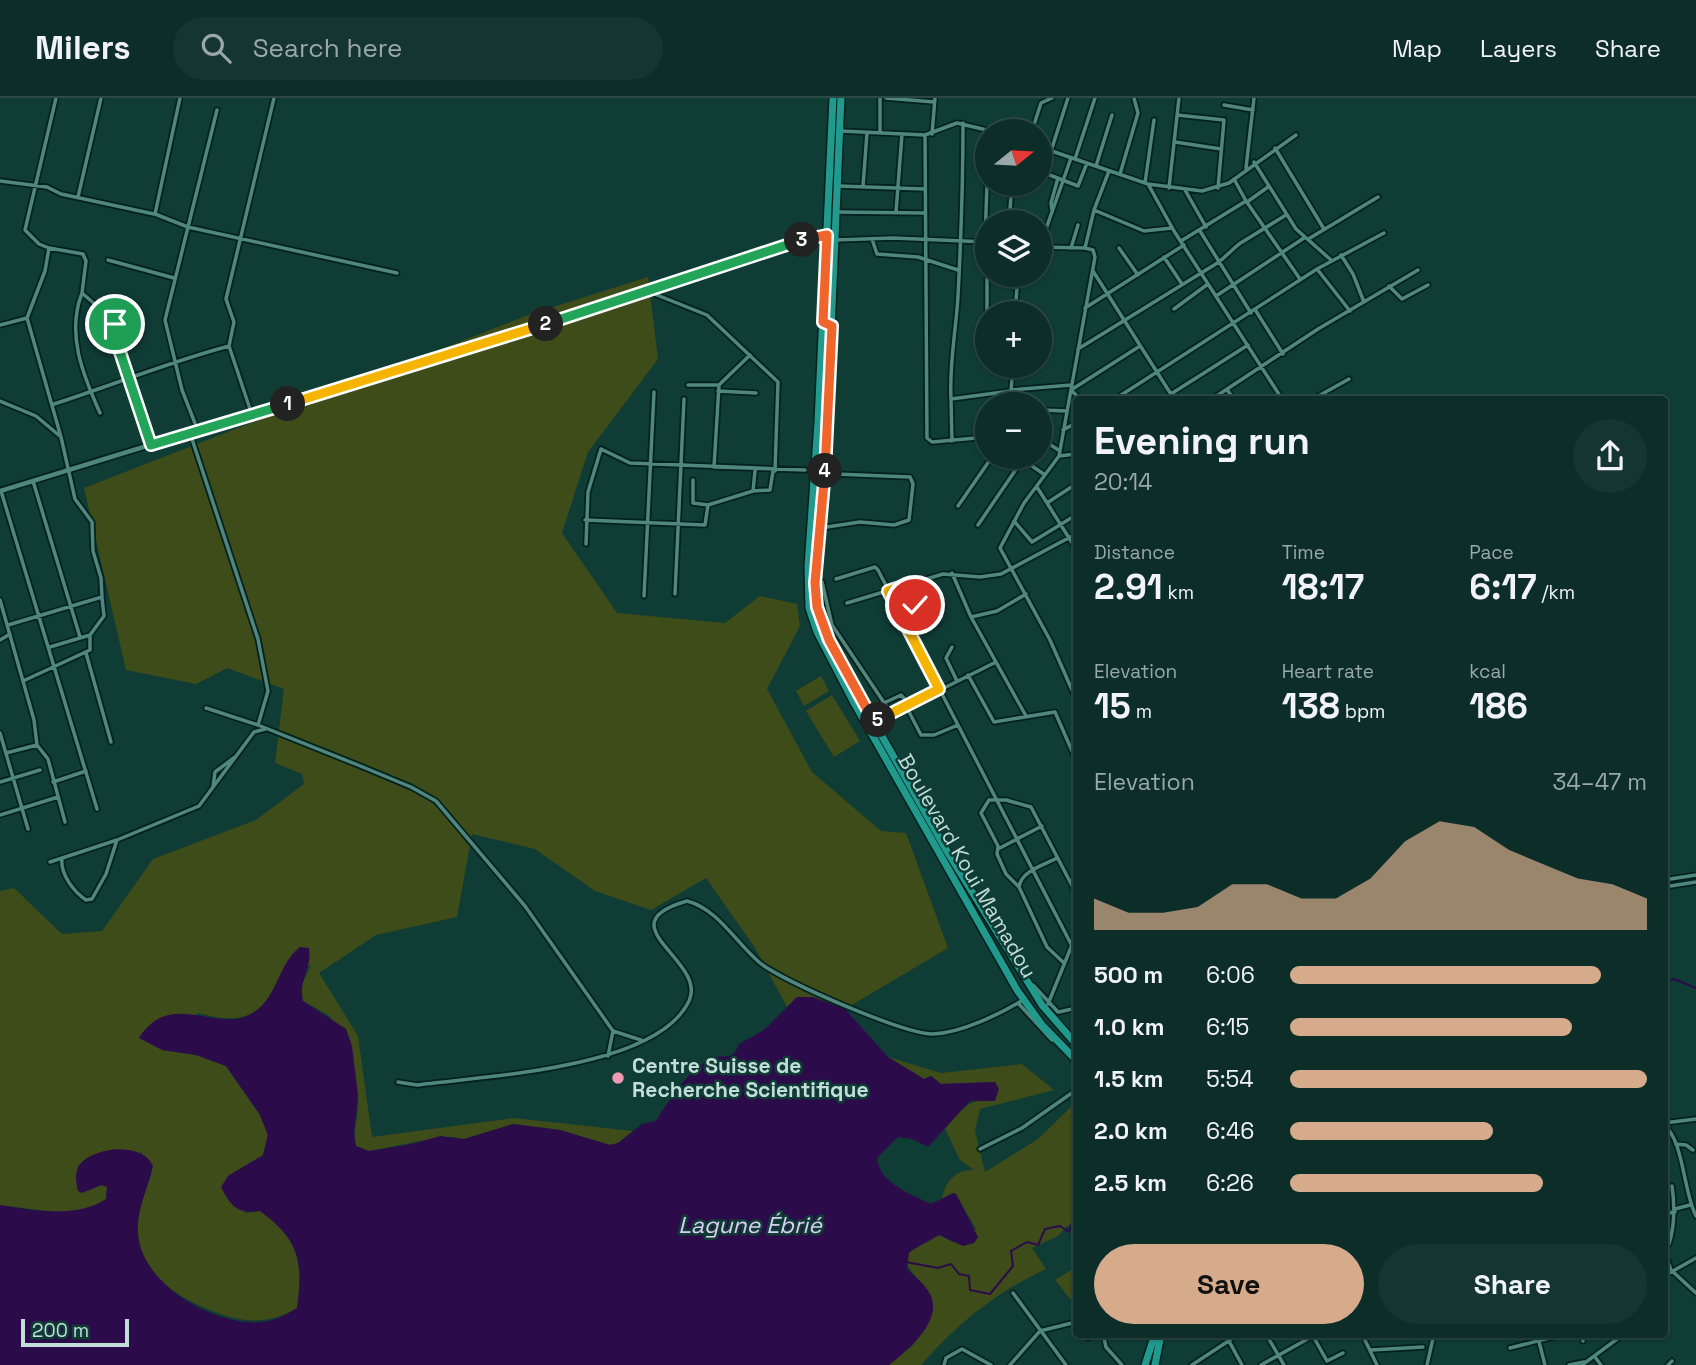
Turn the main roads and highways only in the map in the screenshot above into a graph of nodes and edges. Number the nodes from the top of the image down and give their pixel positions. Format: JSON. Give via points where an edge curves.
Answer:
{"nodes":[{"id":1,"x":833,"y":98,"type":"edge"},
{"id":2,"x":841,"y":98,"type":"edge"},
{"id":3,"x":827,"y":323,"type":"junction"},
{"id":4,"x":871,"y":724,"type":"junction"},
{"id":5,"x":1045,"y":1005,"type":"junction"},
{"id":6,"x":1032,"y":1012,"type":"junction"},
{"id":7,"x":1073,"y":1040,"type":"edge"},
{"id":8,"x":1073,"y":1057,"type":"edge"},
{"id":9,"x":1154,"y":1338,"type":"edge"},
{"id":10,"x":1160,"y":1338,"type":"edge"},
{"id":11,"x":1145,"y":1365,"type":"edge"},
{"id":12,"x":1155,"y":1365,"type":"edge"}],
"edges":[{"from":1,"to":3,"type":"main road","name":"Boulevard Koui Mamadou"},
{"from":2,"to":3,"type":"main road","name":"Boulevard Koui Mamadou"},
{"from":3,"to":4,"type":"main road","name":"Boulevard Koui Mamadou","via":[[817,607]]},
{"from":3,"to":4,"type":"main road","name":"Boulevard Koui Mamadou","via":[[809,608],[817,632]]},
{"from":4,"to":5,"type":"main road","name":"Boulevard Koui Mamadou","via":[[1004,947]]},
{"from":4,"to":6,"type":"main road","name":"Boulevard Koui Mamadou","via":[[1021,1001]]},
{"from":5,"to":6,"type":"main road"},
{"from":5,"to":7,"type":"main road","name":"Boulevard Koui Mamadou"},
{"from":6,"to":8,"type":"main road","name":"Boulevard Koui Mamadou"},
{"from":9,"to":11,"type":"main road"},
{"from":10,"to":12,"type":"main road"}]}
